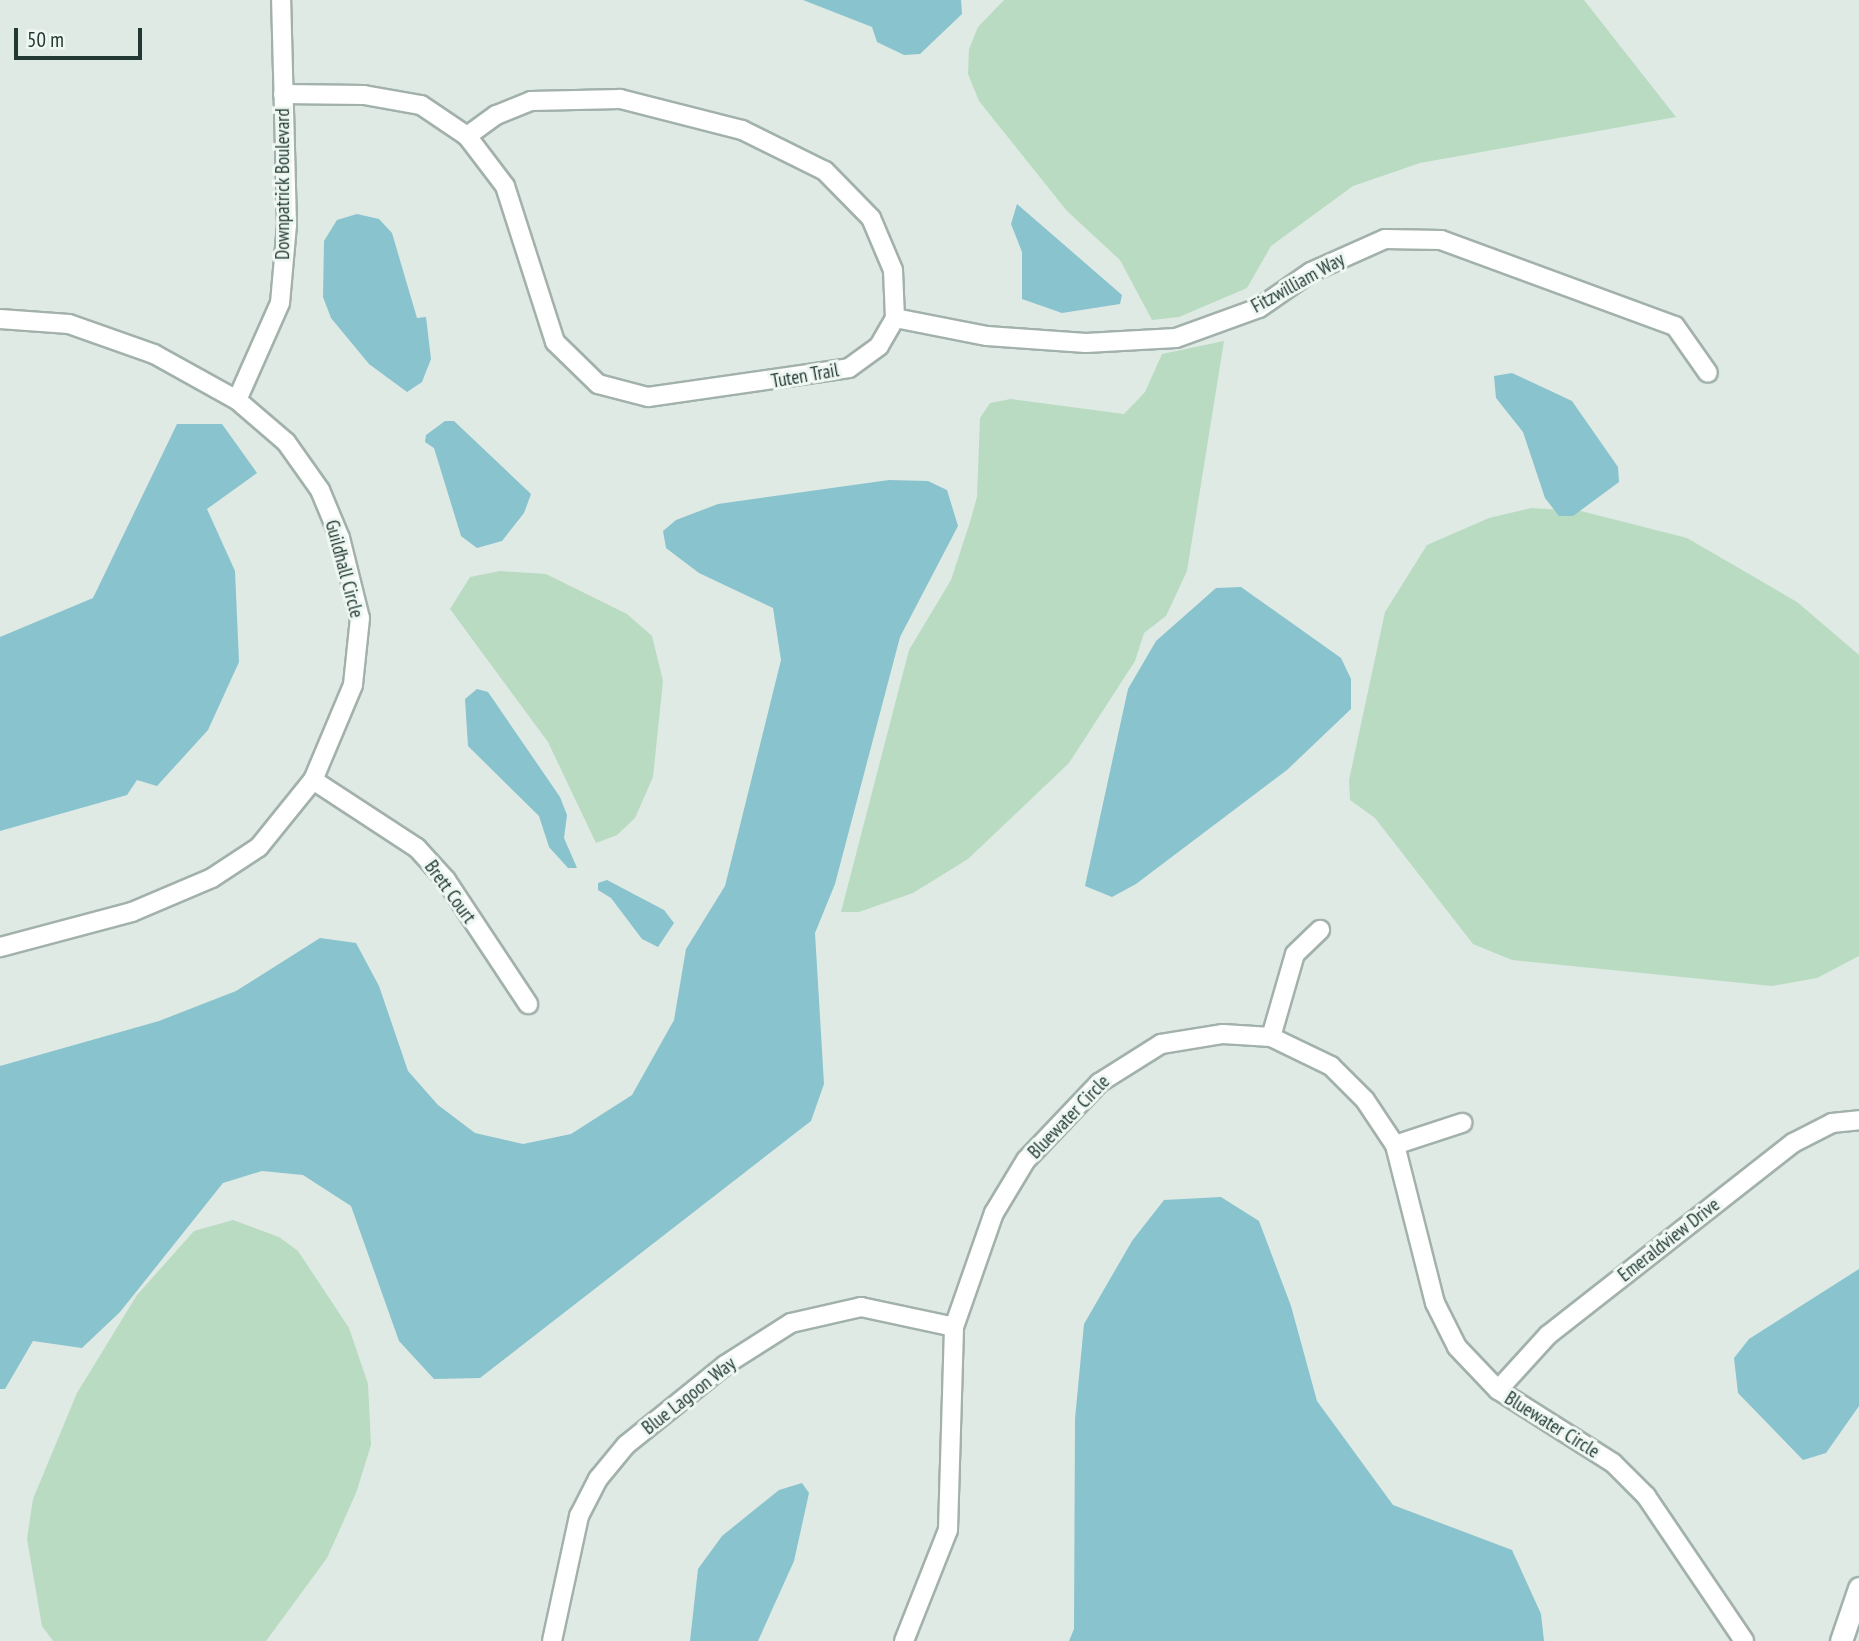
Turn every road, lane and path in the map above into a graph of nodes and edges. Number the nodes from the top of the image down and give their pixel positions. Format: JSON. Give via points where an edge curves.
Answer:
{"nodes":[{"id":1,"x":281,"y":0,"type":"edge"},
{"id":2,"x":283,"y":94,"type":"junction"},
{"id":3,"x":467,"y":136,"type":"junction"},
{"id":4,"x":895,"y":318,"type":"junction"},
{"id":5,"x":0,"y":319,"type":"edge"},
{"id":6,"x":1708,"y":373,"type":"dead end"},
{"id":7,"x":237,"y":400,"type":"junction"},
{"id":8,"x":313,"y":780,"type":"junction"},
{"id":9,"x":1320,"y":930,"type":"dead end"},
{"id":10,"x":0,"y":947,"type":"edge"},
{"id":11,"x":528,"y":1004,"type":"dead end"},
{"id":12,"x":1271,"y":1037,"type":"junction"},
{"id":13,"x":1859,"y":1120,"type":"edge"},
{"id":14,"x":1462,"y":1123,"type":"dead end"},
{"id":15,"x":1395,"y":1145,"type":"junction"},
{"id":16,"x":954,"y":1327,"type":"junction"},
{"id":17,"x":1498,"y":1390,"type":"junction"},
{"id":18,"x":1859,"y":1588,"type":"edge"},
{"id":19,"x":552,"y":1641,"type":"edge"},
{"id":20,"x":904,"y":1641,"type":"edge"},
{"id":21,"x":1744,"y":1641,"type":"edge"},
{"id":22,"x":1842,"y":1641,"type":"edge"}],
"edges":[{"from":1,"to":2,"type":"street","name":"Downpatrick Boulevard"},
{"from":2,"to":3,"type":"street","name":"Tuten Trail","via":[[363,95],[421,105]]},
{"from":2,"to":7,"type":"street","name":"Downpatrick Boulevard","via":[[287,225],[280,303]]},
{"from":3,"to":4,"type":"street","via":[[496,115],[531,101],[620,99],[742,130],[825,171],[872,218],[893,270]]},
{"from":3,"to":4,"type":"street","name":"Tuten Trail","via":[[505,186],[555,342],[598,384],[648,397],[849,368],[879,346]]},
{"from":4,"to":6,"type":"street","name":"Fitzwilliam Way","via":[[987,336],[1086,343],[1176,338],[1259,308],[1311,272],[1385,239],[1441,240],[1675,326]]},
{"from":5,"to":7,"type":"street","name":"Guildhall Circle","via":[[69,324],[154,354]]},
{"from":7,"to":8,"type":"street","name":"Guildhall Circle","via":[[286,442],[320,490],[340,538],[360,618],[352,685]]},
{"from":8,"to":10,"type":"street","name":"Guildhall Circle","via":[[258,847],[212,878],[132,912]]},
{"from":8,"to":11,"type":"street","name":"Brett Court","via":[[417,848],[446,880]]},
{"from":9,"to":12,"type":"street","via":[[1295,954]]},
{"from":12,"to":15,"type":"street","name":"Bluewater Circle","via":[[1331,1066],[1365,1100]]},
{"from":12,"to":16,"type":"street","name":"Bluewater Circle","via":[[1223,1034],[1161,1044],[1099,1083],[1026,1160],[994,1213]]},
{"from":13,"to":17,"type":"street","name":"Emeraldview Drive","via":[[1832,1123],[1793,1143],[1548,1335]]},
{"from":14,"to":15,"type":"street"},
{"from":15,"to":17,"type":"street","name":"Bluewater Circle","via":[[1434,1303],[1457,1347]]},
{"from":16,"to":19,"type":"street","name":"Blue Lagoon Way","via":[[861,1307],[791,1323],[725,1366],[626,1445],[598,1479],[579,1516]]},
{"from":16,"to":20,"type":"street","name":"Bluewater Circle","via":[[948,1531]]},
{"from":17,"to":21,"type":"street","name":"Bluewater Circle","via":[[1613,1464],[1646,1496]]},
{"from":18,"to":22,"type":"street"}]}
